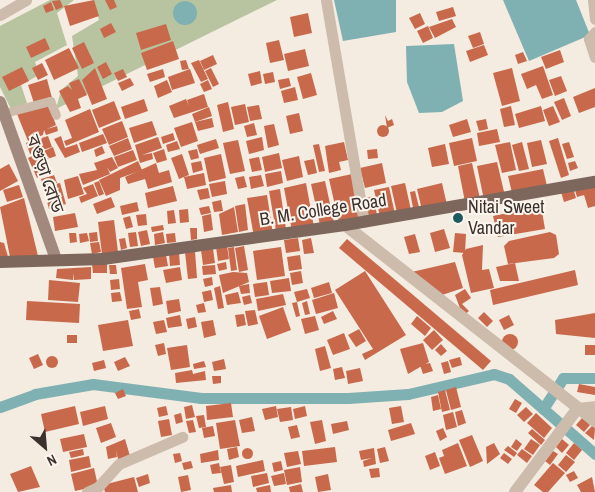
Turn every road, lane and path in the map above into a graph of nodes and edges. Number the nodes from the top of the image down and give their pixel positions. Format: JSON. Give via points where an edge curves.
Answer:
{"nodes":[{"id":1,"x":26,"y":0,"type":"edge"},
{"id":2,"x":326,"y":0,"type":"edge"},
{"id":3,"x":593,"y":0,"type":"edge"},
{"id":4,"x":0,"y":15,"type":"edge"},
{"id":5,"x":595,"y":19,"type":"edge"},
{"id":6,"x":595,"y":32,"type":"edge"},
{"id":7,"x":595,"y":57,"type":"edge"},
{"id":8,"x":2,"y":108,"type":"edge"},
{"id":9,"x":56,"y":115,"type":"dead end"},
{"id":10,"x":595,"y":182,"type":"edge"},
{"id":11,"x":364,"y":222,"type":"junction"},
{"id":12,"x":346,"y":225,"type":"junction"},
{"id":13,"x":56,"y":259,"type":"junction"},
{"id":14,"x":0,"y":262,"type":"edge"},
{"id":15,"x":595,"y":406,"type":"edge"},
{"id":16,"x":574,"y":412,"type":"junction"},
{"id":17,"x":595,"y":421,"type":"edge"},
{"id":18,"x":182,"y":437,"type":"dead end"},
{"id":19,"x":86,"y":492,"type":"edge"},
{"id":20,"x":515,"y":492,"type":"edge"}],
"edges":[{"from":1,"to":4,"type":"street"},
{"from":2,"to":11,"type":"street"},
{"from":3,"to":5,"type":"street"},
{"from":6,"to":7,"type":"street","via":[[589,39]]},
{"from":8,"to":9,"type":"street","via":[[50,101]]},
{"from":8,"to":13,"type":"main road","name":"বগুড়া রোড"},
{"from":10,"to":11,"type":"main road","name":"B. M. College Road"},
{"from":11,"to":12,"type":"main road","name":"B. M. College Road"},
{"from":12,"to":13,"type":"main road","name":"B. M. College Road","via":[[103,259]]},
{"from":12,"to":16,"type":"street","via":[[560,396]]},
{"from":13,"to":14,"type":"main road","name":"B. M. College Road"},
{"from":15,"to":16,"type":"street"},
{"from":16,"to":17,"type":"street"},
{"from":16,"to":20,"type":"street"},
{"from":18,"to":19,"type":"street","via":[[120,464],[98,487]]}]}
